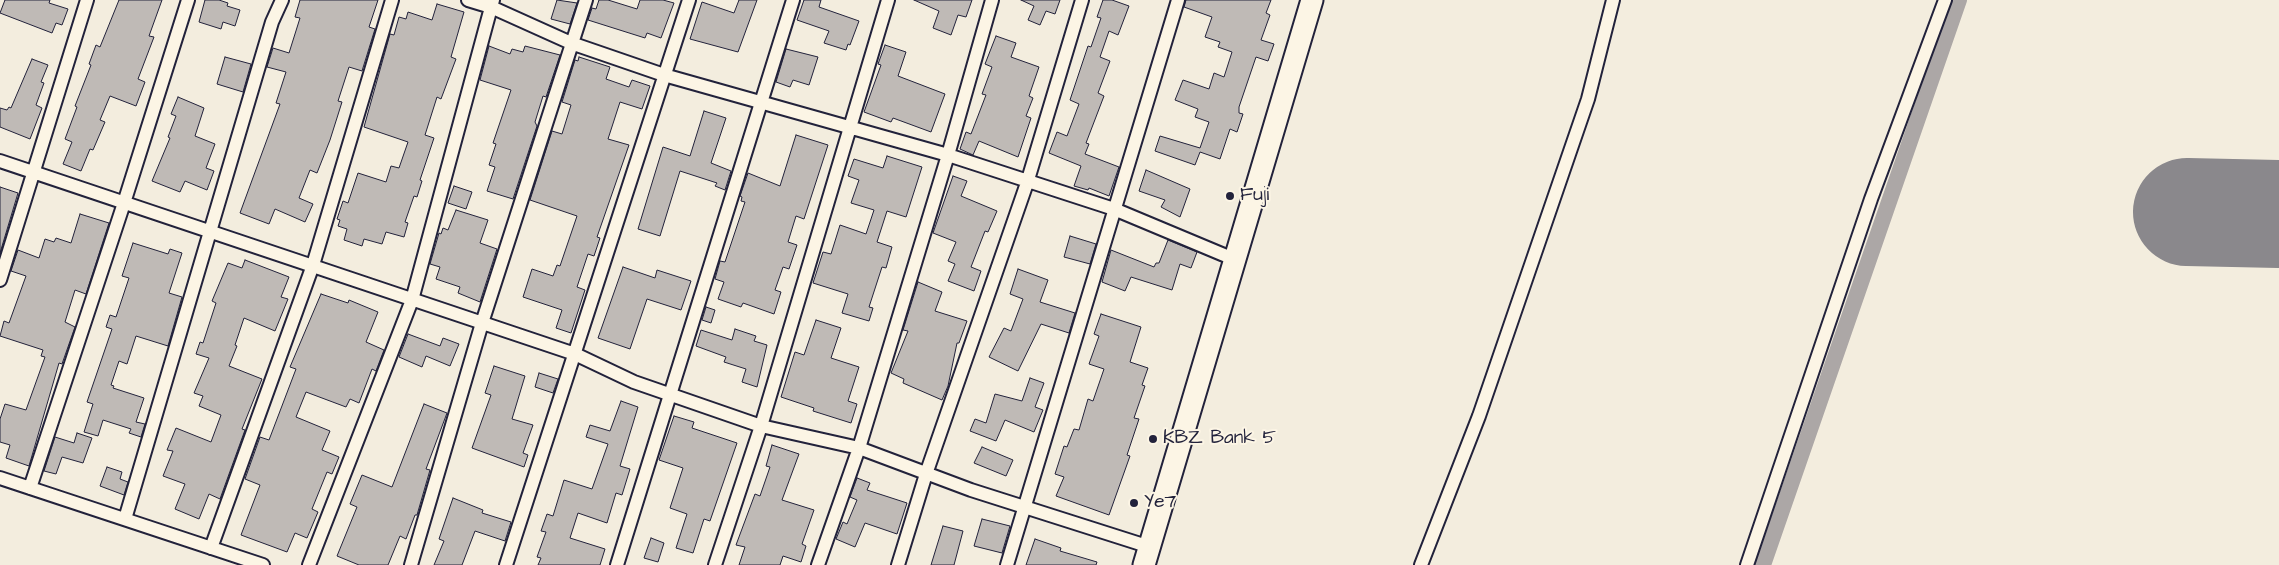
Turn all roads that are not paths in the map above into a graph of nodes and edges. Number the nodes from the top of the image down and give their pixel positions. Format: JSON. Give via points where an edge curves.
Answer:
{"nodes":[{"id":1,"x":88,"y":0,"type":"edge"},
{"id":2,"x":188,"y":0,"type":"edge"},
{"id":3,"x":282,"y":0,"type":"edge"},
{"id":4,"x":392,"y":0,"type":"edge"},
{"id":5,"x":468,"y":0,"type":"edge"},
{"id":6,"x":586,"y":0,"type":"edge"},
{"id":7,"x":689,"y":0,"type":"edge"},
{"id":8,"x":793,"y":0,"type":"edge"},
{"id":9,"x":888,"y":0,"type":"edge"},
{"id":10,"x":992,"y":0,"type":"edge"},
{"id":11,"x":1082,"y":0,"type":"edge"},
{"id":12,"x":1178,"y":0,"type":"edge"},
{"id":13,"x":1312,"y":0,"type":"edge"},
{"id":14,"x":1613,"y":0,"type":"edge"},
{"id":15,"x":1944,"y":0,"type":"edge"},
{"id":16,"x":492,"y":4,"type":"edge"},
{"id":17,"x":571,"y":43,"type":"junction"},
{"id":18,"x":664,"y":75,"type":"junction"},
{"id":19,"x":761,"y":103,"type":"junction"},
{"id":20,"x":850,"y":126,"type":"junction"},
{"id":21,"x":948,"y":155,"type":"junction"},
{"id":22,"x":0,"y":161,"type":"edge"},
{"id":23,"x":33,"y":172,"type":"junction"},
{"id":24,"x":1027,"y":183,"type":"junction"},
{"id":25,"x":124,"y":203,"type":"junction"},
{"id":26,"x":1114,"y":210,"type":"junction"},
{"id":27,"x":209,"y":232,"type":"junction"},
{"id":28,"x":1236,"y":260,"type":"junction"},
{"id":29,"x":313,"y":265,"type":"junction"},
{"id":30,"x":0,"y":280,"type":"edge"},
{"id":31,"x":412,"y":300,"type":"junction"},
{"id":32,"x":482,"y":323,"type":"junction"},
{"id":33,"x":575,"y":354,"type":"junction"},
{"id":34,"x":671,"y":395,"type":"junction"},
{"id":35,"x":761,"y":426,"type":"junction"},
{"id":36,"x":859,"y":448,"type":"junction"},
{"id":37,"x":926,"y":474,"type":"junction"},
{"id":38,"x":0,"y":478,"type":"edge"},
{"id":39,"x":30,"y":488,"type":"junction"},
{"id":40,"x":1025,"y":506,"type":"junction"},
{"id":41,"x":125,"y":519,"type":"junction"},
{"id":42,"x":211,"y":548,"type":"junction"},
{"id":43,"x":1147,"y":556,"type":"edge"},
{"id":44,"x":262,"y":565,"type":"edge"},
{"id":45,"x":309,"y":565,"type":"edge"},
{"id":46,"x":410,"y":565,"type":"edge"},
{"id":47,"x":506,"y":565,"type":"edge"},
{"id":48,"x":617,"y":565,"type":"edge"},
{"id":49,"x":715,"y":565,"type":"edge"},
{"id":50,"x":818,"y":565,"type":"edge"},
{"id":51,"x":898,"y":565,"type":"edge"},
{"id":52,"x":1007,"y":565,"type":"edge"},
{"id":53,"x":1421,"y":565,"type":"edge"},
{"id":54,"x":1747,"y":565,"type":"edge"}],
"edges":[{"from":1,"to":23,"type":"street"},
{"from":2,"to":25,"type":"street"},
{"from":3,"to":27,"type":"street","via":[[272,22]]},
{"from":4,"to":29,"type":"street"},
{"from":5,"to":16,"type":"street"},
{"from":6,"to":17,"type":"street"},
{"from":7,"to":18,"type":"street"},
{"from":8,"to":19,"type":"street"},
{"from":9,"to":20,"type":"street"},
{"from":10,"to":21,"type":"street"},
{"from":11,"to":24,"type":"street"},
{"from":12,"to":26,"type":"street"},
{"from":13,"to":28,"type":"highway"},
{"from":14,"to":53,"type":"street","via":[[1584,109],[1479,416]]},
{"from":15,"to":54,"type":"street","via":[[1871,200]]},
{"from":16,"to":17,"type":"street"},
{"from":16,"to":31,"type":"street"},
{"from":17,"to":18,"type":"street"},
{"from":17,"to":32,"type":"street"},
{"from":18,"to":19,"type":"street"},
{"from":18,"to":33,"type":"street"},
{"from":19,"to":20,"type":"street"},
{"from":19,"to":34,"type":"street"},
{"from":20,"to":21,"type":"street"},
{"from":20,"to":35,"type":"street"},
{"from":21,"to":24,"type":"street"},
{"from":21,"to":36,"type":"street"},
{"from":22,"to":23,"type":"street"},
{"from":23,"to":25,"type":"street"},
{"from":23,"to":30,"type":"street"},
{"from":24,"to":26,"type":"street"},
{"from":24,"to":37,"type":"street"},
{"from":25,"to":27,"type":"street"},
{"from":25,"to":39,"type":"street"},
{"from":26,"to":28,"type":"street"},
{"from":26,"to":40,"type":"street"},
{"from":27,"to":29,"type":"street"},
{"from":27,"to":41,"type":"street"},
{"from":28,"to":43,"type":"highway"},
{"from":29,"to":31,"type":"street"},
{"from":29,"to":42,"type":"street"},
{"from":31,"to":32,"type":"street"},
{"from":31,"to":45,"type":"street"},
{"from":32,"to":33,"type":"street"},
{"from":32,"to":46,"type":"street"},
{"from":33,"to":34,"type":"street","via":[[634,382]]},
{"from":33,"to":47,"type":"street"},
{"from":34,"to":35,"type":"street"},
{"from":34,"to":48,"type":"street"},
{"from":35,"to":36,"type":"street"},
{"from":35,"to":49,"type":"street"},
{"from":36,"to":37,"type":"street"},
{"from":36,"to":50,"type":"street"},
{"from":37,"to":40,"type":"street"},
{"from":37,"to":51,"type":"street"},
{"from":38,"to":39,"type":"street"},
{"from":39,"to":41,"type":"street"},
{"from":40,"to":43,"type":"street"},
{"from":40,"to":52,"type":"street"},
{"from":41,"to":42,"type":"street"},
{"from":42,"to":44,"type":"street"}]}
